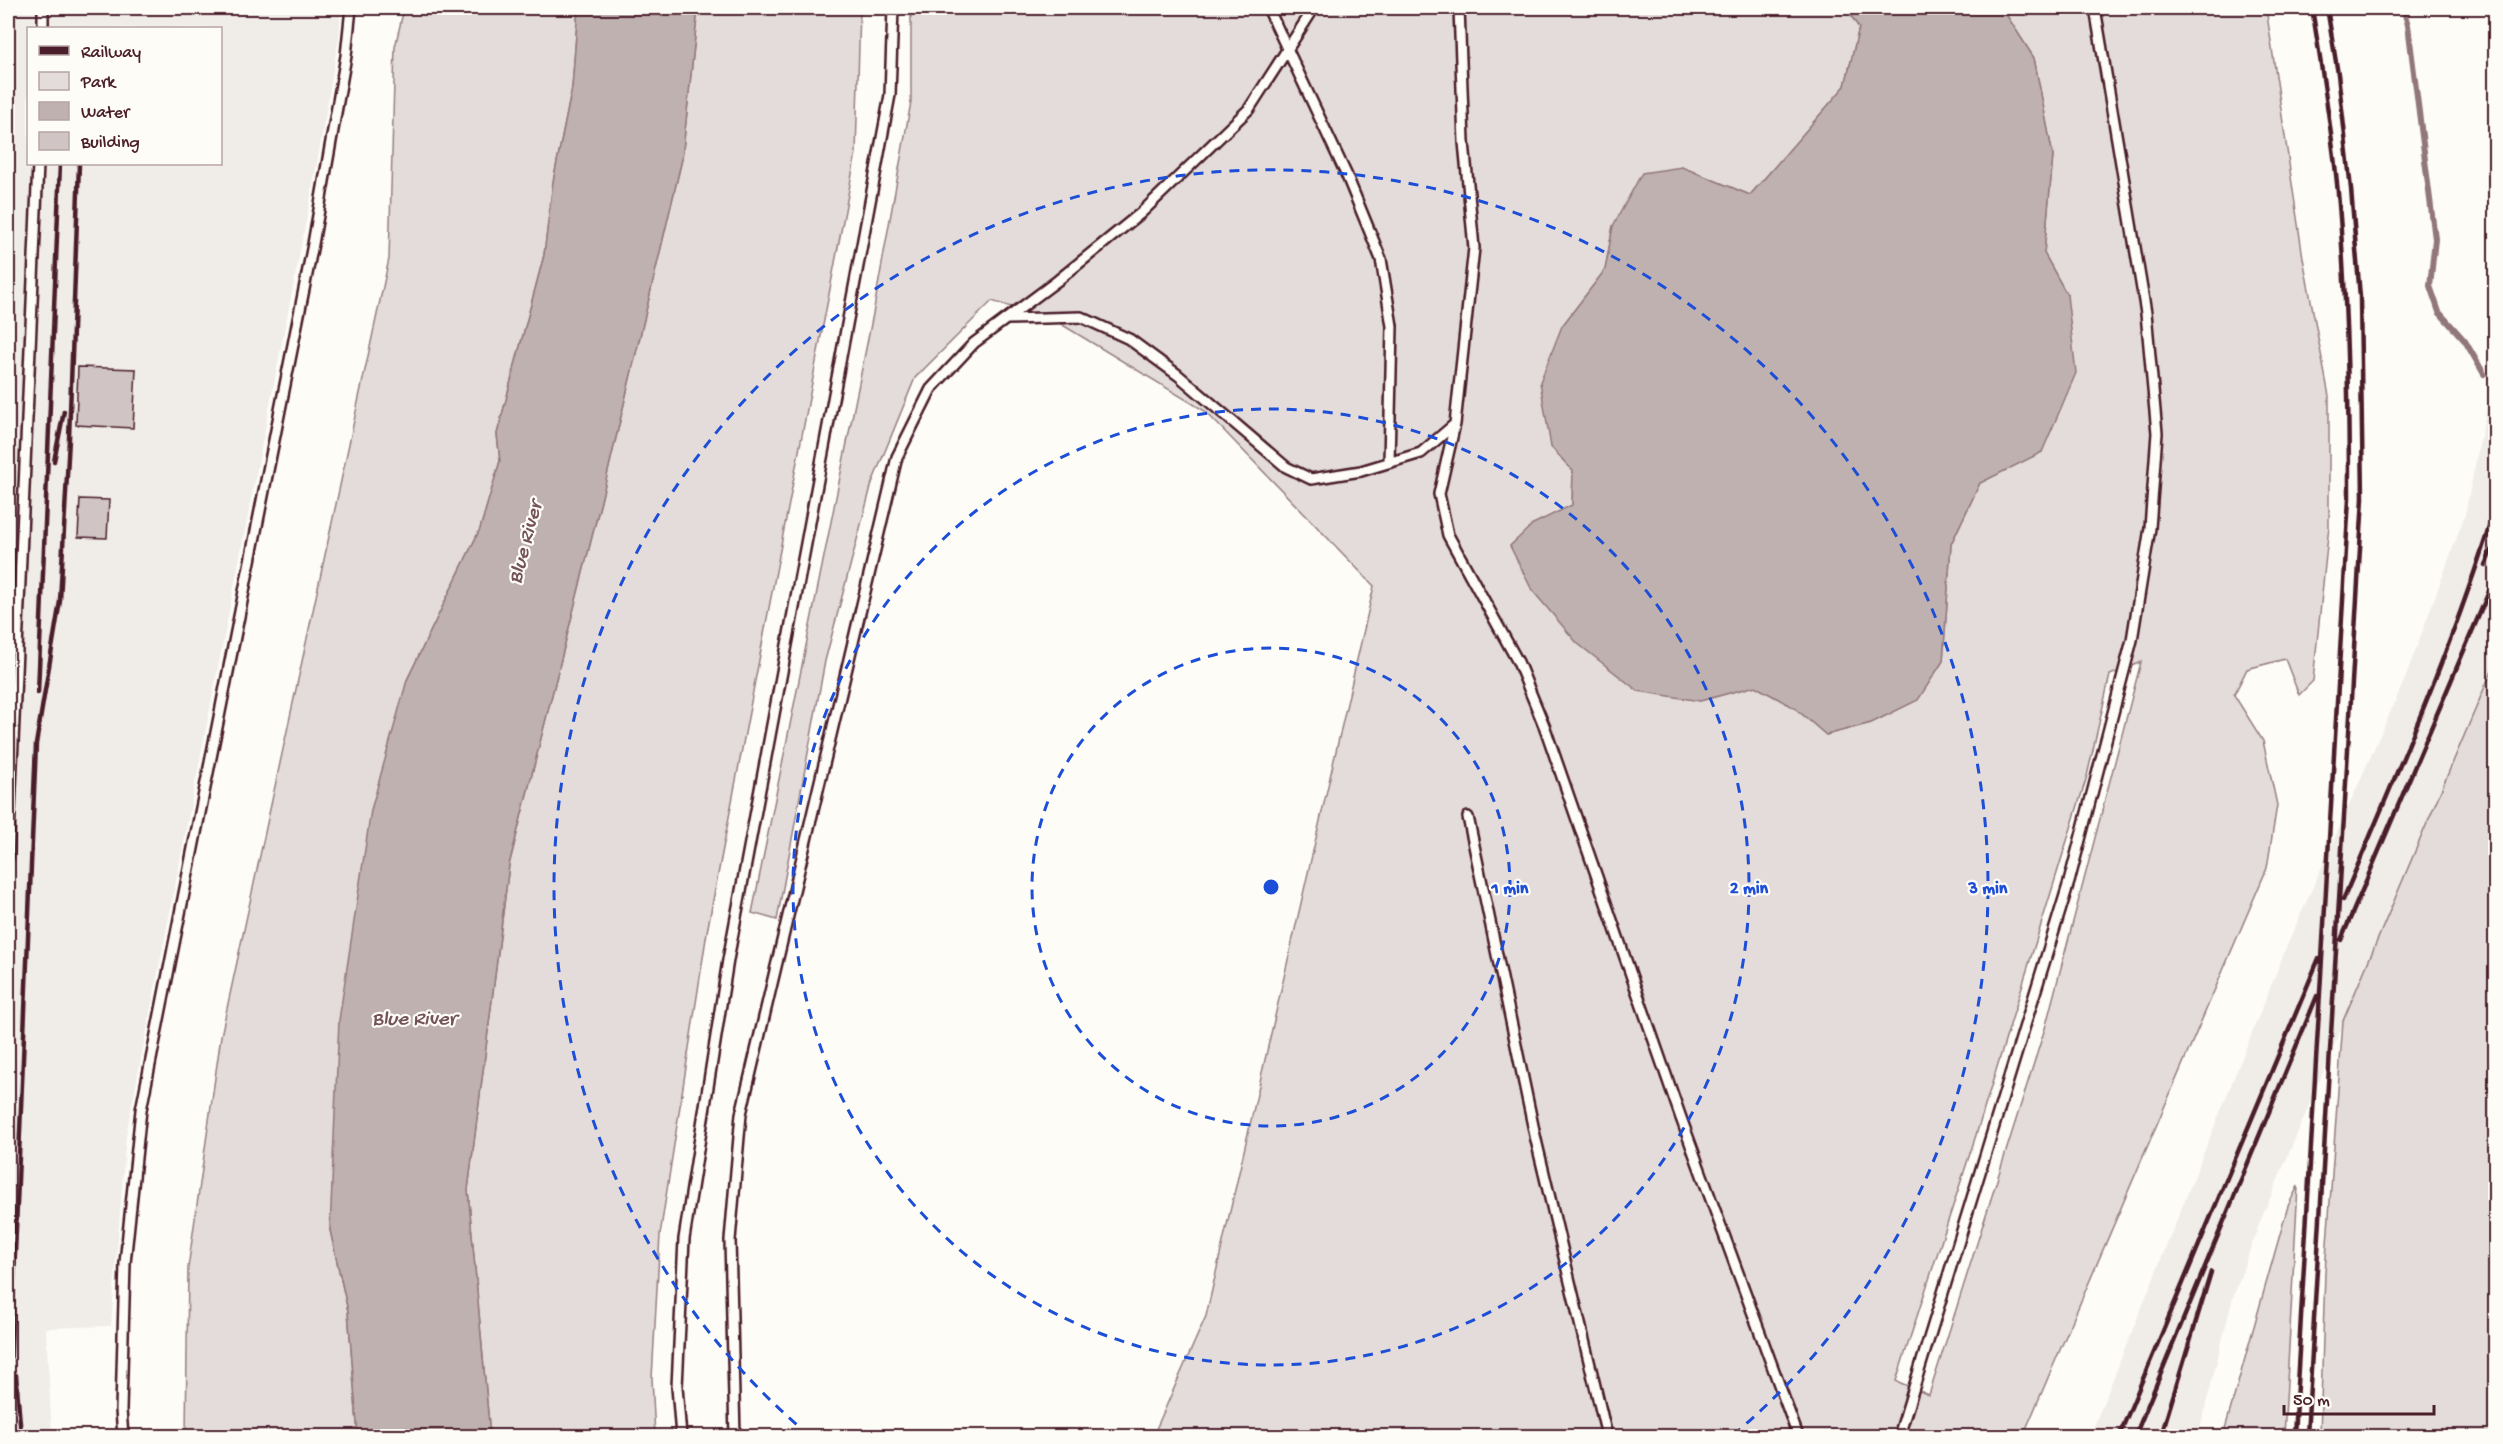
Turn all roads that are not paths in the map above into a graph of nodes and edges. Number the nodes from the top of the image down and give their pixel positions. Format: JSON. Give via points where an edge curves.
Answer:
{"nodes":[{"id":1,"x":44,"y":8,"type":"edge"},
{"id":2,"x":351,"y":8,"type":"edge"},
{"id":3,"x":893,"y":8,"type":"edge"},
{"id":4,"x":1268,"y":8,"type":"edge"},
{"id":5,"x":1314,"y":8,"type":"edge"},
{"id":6,"x":1459,"y":8,"type":"edge"},
{"id":7,"x":2095,"y":8,"type":"edge"},
{"id":8,"x":43,"y":27,"type":"edge"},
{"id":9,"x":1287,"y":50,"type":"junction"},
{"id":10,"x":38,"y":165,"type":"edge"},
{"id":11,"x":1007,"y":319,"type":"junction"},
{"id":12,"x":1455,"y":424,"type":"junction"},
{"id":13,"x":1389,"y":462,"type":"junction"},
{"id":14,"x":1468,"y":817,"type":"dead end"},
{"id":15,"x":8,"y":858,"type":"edge"},
{"id":16,"x":123,"y":1437,"type":"edge"},
{"id":17,"x":681,"y":1437,"type":"edge"},
{"id":18,"x":735,"y":1437,"type":"edge"},
{"id":19,"x":1607,"y":1437,"type":"edge"},
{"id":20,"x":1798,"y":1437,"type":"edge"},
{"id":21,"x":1899,"y":1437,"type":"edge"}],
"edges":[{"from":1,"to":8,"type":"lane"},
{"from":2,"to":16,"type":"lane","via":[[313,244],[141,1110],[125,1263]]},
{"from":3,"to":17,"type":"lane","via":[[890,95],[728,960],[684,1239],[677,1387]]},
{"from":4,"to":9,"type":"lane"},
{"from":5,"to":9,"type":"lane"},
{"from":6,"to":12,"type":"lane","via":[[1464,142],[1474,248]]},
{"from":7,"to":21,"type":"lane","via":[[2146,313],[2157,434],[2150,528],[2132,640],[2069,882]]},
{"from":9,"to":11,"type":"lane","via":[[1249,109],[1150,205]]},
{"from":9,"to":13,"type":"lane","via":[[1347,176],[1381,259],[1392,326]]},
{"from":10,"to":15,"type":"lane"},
{"from":11,"to":13,"type":"lane","via":[[1081,317],[1129,339],[1178,375],[1286,467],[1311,479]]},
{"from":11,"to":18,"type":"lane","via":[[974,343],[931,389],[897,457],[860,607],[741,1114],[730,1240]]},
{"from":12,"to":13,"type":"lane","via":[[1421,453]]},
{"from":12,"to":20,"type":"lane","via":[[1439,494],[1448,535],[1518,662],[1545,728]]},
{"from":14,"to":19,"type":"lane","via":[[1536,1140]]}]}
